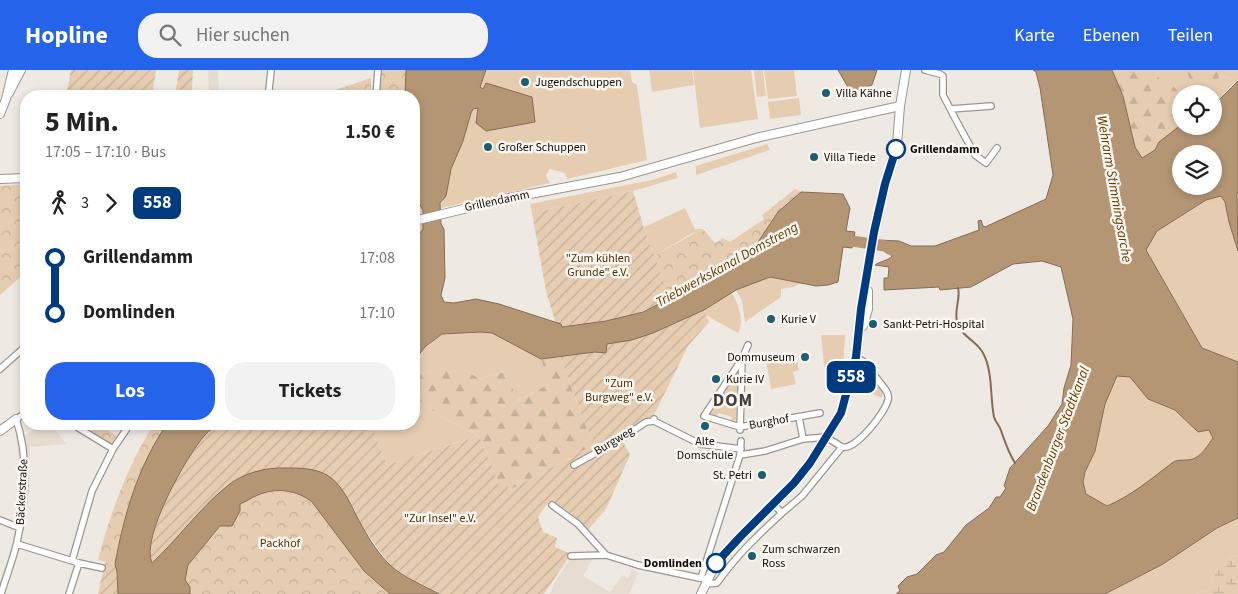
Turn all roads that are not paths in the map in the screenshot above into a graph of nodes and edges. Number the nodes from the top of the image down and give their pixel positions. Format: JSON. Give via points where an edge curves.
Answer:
{"nodes":[{"id":1,"x":13,"y":70,"type":"edge"},
{"id":2,"x":21,"y":70,"type":"edge"},
{"id":3,"x":271,"y":70,"type":"edge"},
{"id":4,"x":378,"y":70,"type":"edge"},
{"id":5,"x":906,"y":70,"type":"edge"},
{"id":6,"x":925,"y":70,"type":"edge"},
{"id":7,"x":269,"y":90,"type":"edge"},
{"id":8,"x":376,"y":90,"type":"edge"},
{"id":9,"x":6,"y":99,"type":"junction"},
{"id":10,"x":900,"y":106,"type":"junction"},
{"id":11,"x":991,"y":106,"type":"dead end"},
{"id":12,"x":951,"y":109,"type":"junction"},
{"id":13,"x":0,"y":114,"type":"edge"},
{"id":14,"x":997,"y":148,"type":"dead end"},
{"id":15,"x":20,"y":178,"type":"edge"},
{"id":16,"x":0,"y":179,"type":"edge"},
{"id":17,"x":420,"y":219,"type":"edge"},
{"id":18,"x":748,"y":346,"type":"dead end"},
{"id":19,"x":20,"y":351,"type":"edge"},
{"id":20,"x":856,"y":357,"type":"junction"},
{"id":21,"x":742,"y":360,"type":"junction"},
{"id":22,"x":0,"y":369,"type":"edge"},
{"id":23,"x":820,"y":413,"type":"dead end"},
{"id":24,"x":20,"y":417,"type":"edge"},
{"id":25,"x":798,"y":417,"type":"junction"},
{"id":26,"x":16,"y":419,"type":"junction"},
{"id":27,"x":740,"y":428,"type":"junction"},
{"id":28,"x":82,"y":430,"type":"edge"},
{"id":29,"x":126,"y":430,"type":"edge"},
{"id":30,"x":0,"y":431,"type":"edge"},
{"id":31,"x":826,"y":437,"type":"junction"},
{"id":32,"x":803,"y":439,"type":"junction"},
{"id":33,"x":741,"y":441,"type":"dead end"},
{"id":34,"x":842,"y":447,"type":"junction"},
{"id":35,"x":114,"y":449,"type":"junction"},
{"id":36,"x":740,"y":452,"type":"junction"},
{"id":37,"x":574,"y":465,"type":"dead end"},
{"id":38,"x":552,"y":505,"type":"dead end"},
{"id":39,"x":774,"y":505,"type":"junction"},
{"id":40,"x":782,"y":513,"type":"junction"},
{"id":41,"x":0,"y":520,"type":"edge"},
{"id":42,"x":20,"y":528,"type":"junction"},
{"id":43,"x":17,"y":544,"type":"junction"},
{"id":44,"x":606,"y":555,"type":"junction"},
{"id":45,"x":571,"y":556,"type":"dead end"},
{"id":46,"x":72,"y":561,"type":"junction"},
{"id":47,"x":79,"y":563,"type":"junction"},
{"id":48,"x":102,"y":568,"type":"dead end"},
{"id":49,"x":705,"y":581,"type":"junction"},
{"id":50,"x":0,"y":594,"type":"edge"},
{"id":51,"x":69,"y":594,"type":"edge"},
{"id":52,"x":701,"y":594,"type":"edge"}],
"edges":[{"from":1,"to":9,"type":"main road"},
{"from":2,"to":9,"type":"main road"},
{"from":3,"to":7,"type":"street"},
{"from":4,"to":8,"type":"street"},
{"from":5,"to":10,"type":"main road"},
{"from":6,"to":12,"type":"street","via":[[942,76],[943,95]]},
{"from":9,"to":13,"type":"main road"},
{"from":10,"to":17,"type":"main road","name":"Grillendamm","via":[[756,138],[620,177]]},
{"from":10,"to":20,"type":"main road","via":[[897,144],[874,232]]},
{"from":11,"to":12,"type":"street"},
{"from":12,"to":14,"type":"street","via":[[975,155],[986,163]]},
{"from":15,"to":16,"type":"main road"},
{"from":18,"to":21,"type":"street","name":"Burghof"},
{"from":19,"to":22,"type":"street"},
{"from":20,"to":31,"type":"main road","via":[[841,413]]},
{"from":20,"to":34,"type":"street","via":[[886,389],[888,400],[862,438],[849,447]]},
{"from":21,"to":27,"type":"street","name":"Burghof"},
{"from":21,"to":27,"type":"street","name":"Burghof","via":[[704,416]]},
{"from":23,"to":25,"type":"street","name":"Burghof"},
{"from":24,"to":26,"type":"street"},
{"from":25,"to":27,"type":"street","name":"Burghof"},
{"from":25,"to":32,"type":"street","name":"Burghof"},
{"from":26,"to":30,"type":"main road"},
{"from":26,"to":42,"type":"street","name":"Bäckerstraße","via":[[24,450]]},
{"from":28,"to":35,"type":"street"},
{"from":29,"to":35,"type":"street"},
{"from":31,"to":32,"type":"street","name":"Burgweg"},
{"from":31,"to":34,"type":"street"},
{"from":31,"to":39,"type":"main road","via":[[810,463]]},
{"from":32,"to":36,"type":"street","name":"Burgweg","via":[[765,451]]},
{"from":33,"to":36,"type":"street","name":"Burghof"},
{"from":34,"to":40,"type":"street","via":[[802,496]]},
{"from":35,"to":46,"type":"street","via":[[92,491]]},
{"from":36,"to":37,"type":"street","name":"Burgweg","via":[[700,444],[654,420]]},
{"from":36,"to":49,"type":"street","name":"Burghof"},
{"from":38,"to":44,"type":"street","via":[[570,516]]},
{"from":39,"to":40,"type":"street"},
{"from":39,"to":49,"type":"main road","via":[[721,557]]},
{"from":40,"to":49,"type":"street","via":[[716,583]]},
{"from":41,"to":42,"type":"street"},
{"from":42,"to":43,"type":"street","name":"Bäckerstraße"},
{"from":43,"to":46,"type":"street"},
{"from":43,"to":50,"type":"street","name":"Bäckerstraße"},
{"from":44,"to":45,"type":"street"},
{"from":44,"to":49,"type":"street"},
{"from":46,"to":47,"type":"street"},
{"from":47,"to":48,"type":"street"},
{"from":47,"to":51,"type":"street"},
{"from":49,"to":52,"type":"main road"}]}
